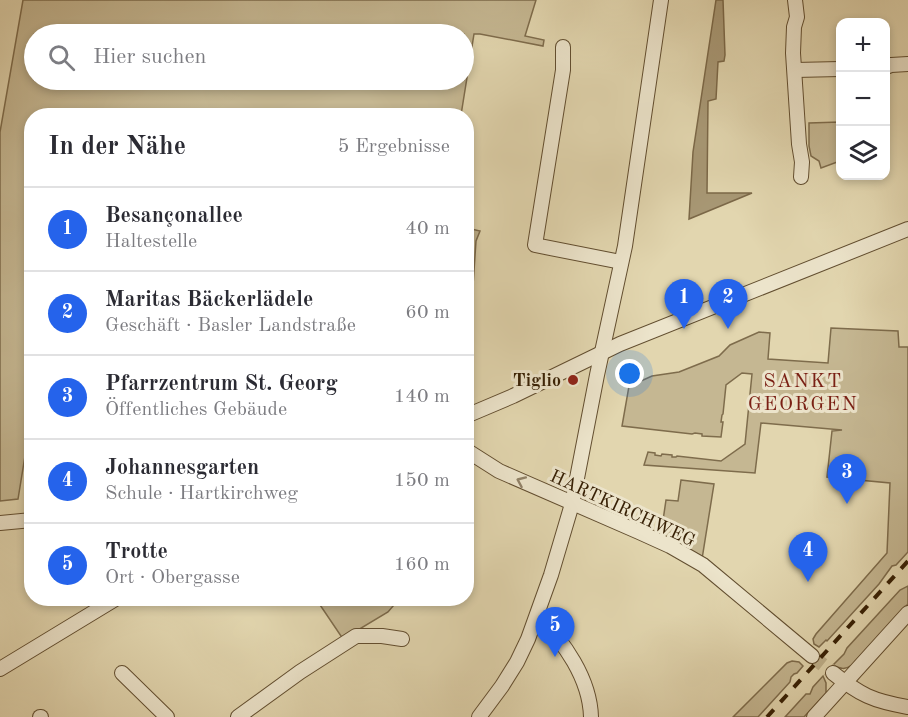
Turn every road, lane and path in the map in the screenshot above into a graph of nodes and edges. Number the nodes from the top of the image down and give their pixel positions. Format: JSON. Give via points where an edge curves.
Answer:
{"nodes":[{"id":1,"x":661,"y":0,"type":"edge"},
{"id":2,"x":795,"y":0,"type":"edge"},
{"id":3,"x":562,"y":47,"type":"dead end"},
{"id":4,"x":908,"y":64,"type":"edge"},
{"id":5,"x":890,"y":66,"type":"edge"},
{"id":6,"x":836,"y":69,"type":"edge"},
{"id":7,"x":795,"y":70,"type":"junction"},
{"id":8,"x":801,"y":177,"type":"dead end"},
{"id":9,"x":908,"y":229,"type":"edge"},
{"id":10,"x":621,"y":262,"type":"junction"},
{"id":11,"x":602,"y":352,"type":"junction"},
{"id":12,"x":474,"y":413,"type":"edge"},
{"id":13,"x":474,"y":455,"type":"edge"},
{"id":14,"x":572,"y":504,"type":"junction"},
{"id":15,"x":24,"y":521,"type":"edge"},
{"id":16,"x":0,"y":523,"type":"edge"},
{"id":17,"x":104,"y":606,"type":"edge"},
{"id":18,"x":908,"y":613,"type":"edge"},
{"id":19,"x":537,"y":616,"type":"junction"},
{"id":20,"x":402,"y":639,"type":"dead end"},
{"id":21,"x":812,"y":656,"type":"tunnel mouth"},
{"id":22,"x":0,"y":669,"type":"edge"},
{"id":23,"x":122,"y":674,"type":"dead end"},
{"id":24,"x":832,"y":674,"type":"tunnel mouth"},
{"id":25,"x":845,"y":684,"type":"junction"},
{"id":26,"x":908,"y":706,"type":"edge"},
{"id":27,"x":167,"y":717,"type":"edge"},
{"id":28,"x":238,"y":717,"type":"edge"},
{"id":29,"x":479,"y":717,"type":"edge"},
{"id":30,"x":591,"y":717,"type":"edge"},
{"id":31,"x":814,"y":717,"type":"edge"}],
"edges":[{"from":1,"to":10,"type":"street"},
{"from":2,"to":7,"type":"street"},
{"from":3,"to":10,"type":"street","via":[[563,70],[535,245]]},
{"from":4,"to":5,"type":"street"},
{"from":6,"to":7,"type":"street"},
{"from":7,"to":8,"type":"street"},
{"from":9,"to":11,"type":"street"},
{"from":10,"to":11,"type":"street"},
{"from":11,"to":12,"type":"street"},
{"from":11,"to":14,"type":"street"},
{"from":14,"to":13,"type":"street","name":"HARTKIRCHWEG","one_way":true,"via":[[499,471]]},
{"from":14,"to":19,"type":"street"},
{"from":14,"to":21,"type":"street","name":"HARTKIRCHWEG","via":[[670,546],[703,565]]},
{"from":15,"to":16,"type":"street"},
{"from":17,"to":22,"type":"street"},
{"from":18,"to":25,"type":"street"},
{"from":19,"to":29,"type":"street","via":[[517,662]]},
{"from":19,"to":30,"type":"street","via":[[578,670]]},
{"from":20,"to":28,"type":"street","via":[[356,636]]},
{"from":23,"to":27,"type":"street"},
{"from":24,"to":25,"type":"street"},
{"from":25,"to":26,"type":"street","via":[[875,700]]},
{"from":25,"to":31,"type":"street"}]}
